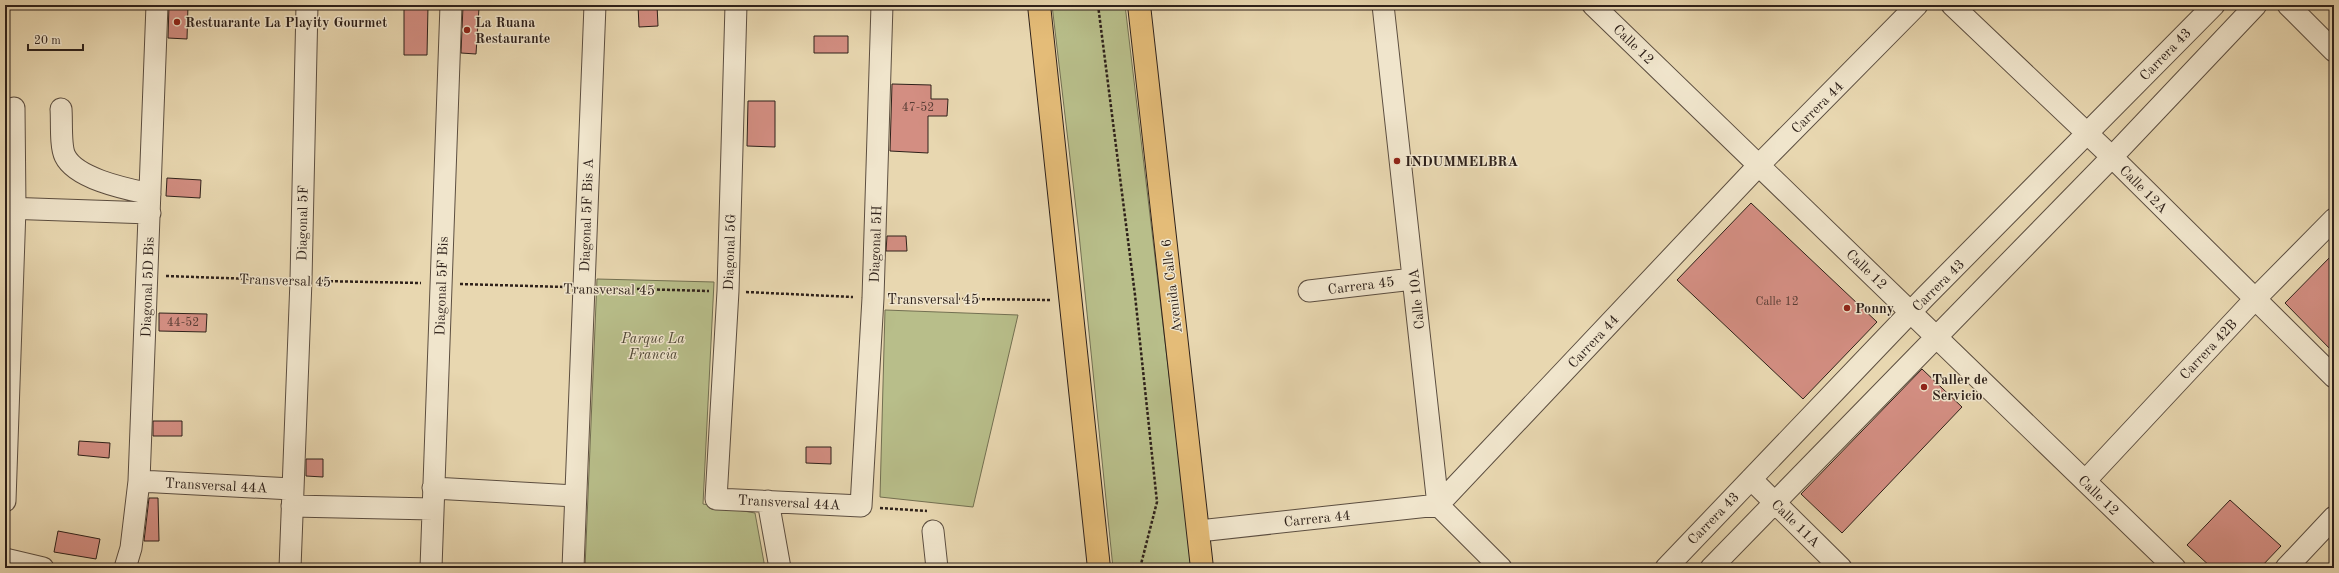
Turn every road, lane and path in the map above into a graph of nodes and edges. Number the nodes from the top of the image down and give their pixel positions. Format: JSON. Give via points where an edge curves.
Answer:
{"nodes":[{"id":1,"x":157,"y":5,"type":"edge"},
{"id":2,"x":307,"y":5,"type":"edge"},
{"id":3,"x":451,"y":5,"type":"edge"},
{"id":4,"x":595,"y":5,"type":"edge"},
{"id":5,"x":736,"y":5,"type":"edge"},
{"id":6,"x":882,"y":5,"type":"edge"},
{"id":7,"x":1039,"y":5,"type":"edge"},
{"id":8,"x":1098,"y":5,"type":"edge"},
{"id":9,"x":1139,"y":5,"type":"edge"},
{"id":10,"x":1383,"y":5,"type":"edge"},
{"id":11,"x":1593,"y":5,"type":"edge"},
{"id":12,"x":1917,"y":5,"type":"edge"},
{"id":13,"x":1952,"y":5,"type":"edge"},
{"id":14,"x":2214,"y":5,"type":"edge"},
{"id":15,"x":2256,"y":5,"type":"edge"},
{"id":16,"x":2288,"y":5,"type":"edge"},
{"id":17,"x":2334,"y":50,"type":"edge"},
{"id":18,"x":14,"y":108,"type":"dead end"},
{"id":19,"x":61,"y":109,"type":"dead end"},
{"id":20,"x":2088,"y":134,"type":"junction"},
{"id":21,"x":2112,"y":157,"type":"junction"},
{"id":22,"x":1759,"y":165,"type":"junction"},
{"id":23,"x":150,"y":203,"type":"junction"},
{"id":24,"x":10,"y":208,"type":"edge"},
{"id":25,"x":2334,"y":219,"type":"edge"},
{"id":26,"x":148,"y":276,"type":"junction"},
{"id":27,"x":1414,"y":279,"type":"junction"},
{"id":28,"x":301,"y":280,"type":"junction"},
{"id":29,"x":441,"y":284,"type":"junction"},
{"id":30,"x":583,"y":288,"type":"junction"},
{"id":31,"x":1309,"y":291,"type":"dead end"},
{"id":32,"x":728,"y":292,"type":"junction"},
{"id":33,"x":873,"y":298,"type":"junction"},
{"id":34,"x":2255,"y":299,"type":"junction"},
{"id":35,"x":1070,"y":300,"type":"junction"},
{"id":36,"x":1911,"y":312,"type":"junction"},
{"id":37,"x":1936,"y":337,"type":"junction"},
{"id":38,"x":2334,"y":376,"type":"edge"},
{"id":39,"x":1751,"y":479,"type":"junction"},
{"id":40,"x":139,"y":481,"type":"junction"},
{"id":41,"x":2085,"y":481,"type":"junction"},
{"id":42,"x":434,"y":488,"type":"junction"},
{"id":43,"x":575,"y":496,"type":"junction"},
{"id":44,"x":292,"y":497,"type":"junction"},
{"id":45,"x":716,"y":499,"type":"joint"},
{"id":46,"x":5,"y":501,"type":"edge"},
{"id":47,"x":768,"y":501,"type":"junction"},
{"id":48,"x":1774,"y":502,"type":"junction"},
{"id":49,"x":1438,"y":505,"type":"junction"},
{"id":50,"x":861,"y":506,"type":"junction"},
{"id":51,"x":433,"y":509,"type":"junction"},
{"id":52,"x":2334,"y":517,"type":"edge"},
{"id":53,"x":933,"y":531,"type":"joint"},
{"id":54,"x":1199,"y":531,"type":"junction"},
{"id":55,"x":5,"y":559,"type":"edge"},
{"id":56,"x":43,"y":568,"type":"edge"},
{"id":57,"x":125,"y":568,"type":"edge"},
{"id":58,"x":290,"y":568,"type":"edge"},
{"id":59,"x":431,"y":568,"type":"edge"},
{"id":60,"x":573,"y":568,"type":"edge"},
{"id":61,"x":780,"y":568,"type":"edge"},
{"id":62,"x":937,"y":568,"type":"edge"},
{"id":63,"x":1099,"y":568,"type":"edge"},
{"id":64,"x":1140,"y":568,"type":"edge"},
{"id":65,"x":1202,"y":568,"type":"edge"},
{"id":66,"x":1501,"y":568,"type":"edge"},
{"id":67,"x":1666,"y":568,"type":"edge"},
{"id":68,"x":1710,"y":568,"type":"edge"},
{"id":69,"x":1841,"y":568,"type":"edge"},
{"id":70,"x":2174,"y":568,"type":"edge"},
{"id":71,"x":2286,"y":568,"type":"edge"}],
"edges":[{"from":1,"to":23,"type":"street","name":"Diagonal 5D Bis"},
{"from":2,"to":28,"type":"street","name":"Diagonal 5F"},
{"from":3,"to":29,"type":"street","name":"Diagonal 5F Bis"},
{"from":4,"to":30,"type":"street","name":"Diagonal 5F Bis A"},
{"from":5,"to":32,"type":"street","name":"Diagonal 5G"},
{"from":6,"to":33,"type":"street","name":"Diagonal 5H"},
{"from":7,"to":35,"type":"main road"},
{"from":8,"to":64,"type":"path","via":[[1157,502]]},
{"from":9,"to":54,"type":"main road","name":"Avenida Calle 6"},
{"from":10,"to":27,"type":"street","name":"Calle 10A"},
{"from":11,"to":22,"type":"street","name":"Calle 12"},
{"from":12,"to":22,"type":"street","name":"Carrera 44"},
{"from":13,"to":20,"type":"street","name":"Calle 12A"},
{"from":14,"to":20,"type":"street","name":"Carrera 43"},
{"from":15,"to":21,"type":"street"},
{"from":16,"to":17,"type":"street"},
{"from":18,"to":24,"type":"street"},
{"from":19,"to":23,"type":"street","via":[[64,154],[71,165]]},
{"from":20,"to":21,"type":"street","name":"Calle 12A"},
{"from":20,"to":36,"type":"street","name":"Carrera 43"},
{"from":21,"to":34,"type":"street","name":"Calle 12A"},
{"from":21,"to":37,"type":"street"},
{"from":22,"to":36,"type":"street","name":"Calle 12"},
{"from":22,"to":49,"type":"street","name":"Carrera 44"},
{"from":23,"to":24,"type":"street"},
{"from":23,"to":26,"type":"street","name":"Diagonal 5D Bis"},
{"from":24,"to":46,"type":"street"},
{"from":25,"to":34,"type":"street","name":"Carrera 42B"},
{"from":26,"to":28,"type":"path","name":"Transversal 45"},
{"from":26,"to":40,"type":"street","name":"Diagonal 5D Bis"},
{"from":27,"to":31,"type":"street","name":"Carrera 45"},
{"from":27,"to":49,"type":"street","name":"Calle 10A"},
{"from":28,"to":29,"type":"path","name":"Transversal 45"},
{"from":28,"to":44,"type":"street","name":"Diagonal 5F"},
{"from":29,"to":30,"type":"path","name":"Transversal 45"},
{"from":29,"to":42,"type":"street","name":"Diagonal 5F Bis"},
{"from":30,"to":32,"type":"path","name":"Transversal 45"},
{"from":30,"to":43,"type":"street","name":"Diagonal 5F Bis A"},
{"from":32,"to":33,"type":"path","name":"Transversal 45"},
{"from":32,"to":45,"type":"street","name":"Diagonal 5G"},
{"from":33,"to":35,"type":"path","name":"Transversal 45"},
{"from":33,"to":50,"type":"street","name":"Diagonal 5H"},
{"from":34,"to":38,"type":"street","name":"Calle 12A"},
{"from":34,"to":41,"type":"street","name":"Carrera 42B"},
{"from":35,"to":63,"type":"main road"},
{"from":36,"to":37,"type":"street","name":"Calle 12"},
{"from":36,"to":39,"type":"street","name":"Carrera 43"},
{"from":37,"to":41,"type":"street","name":"Calle 12"},
{"from":37,"to":48,"type":"street"},
{"from":39,"to":48,"type":"street","name":"Calle 11A"},
{"from":39,"to":67,"type":"street","name":"Carrera 43"},
{"from":40,"to":44,"type":"street","name":"Transversal 44A"},
{"from":40,"to":57,"type":"street","name":"Diagonal 5D Bis","via":[[131,548]]},
{"from":41,"to":70,"type":"street","name":"Calle 12"},
{"from":42,"to":43,"type":"street"},
{"from":42,"to":51,"type":"street","name":"Diagonal 5F Bis"},
{"from":43,"to":60,"type":"street","name":"Diagonal 5F Bis A"},
{"from":44,"to":51,"type":"street","name":"Transversal 44A"},
{"from":44,"to":58,"type":"street"},
{"from":45,"to":47,"type":"street","name":"Transversal 44A"},
{"from":47,"to":50,"type":"street","name":"Transversal 44A"},
{"from":47,"to":61,"type":"street"},
{"from":48,"to":68,"type":"street"},
{"from":48,"to":69,"type":"street","name":"Calle 11A"},
{"from":49,"to":54,"type":"street","name":"Carrera 44"},
{"from":49,"to":66,"type":"street"},
{"from":50,"to":53,"type":"path","via":[[933,512]]},
{"from":51,"to":59,"type":"street","name":"Diagonal 5F Bis"},
{"from":52,"to":71,"type":"street"},
{"from":53,"to":62,"type":"street"},
{"from":54,"to":65,"type":"main road","name":"Avenida Calle 6"},
{"from":55,"to":56,"type":"street"}]}
